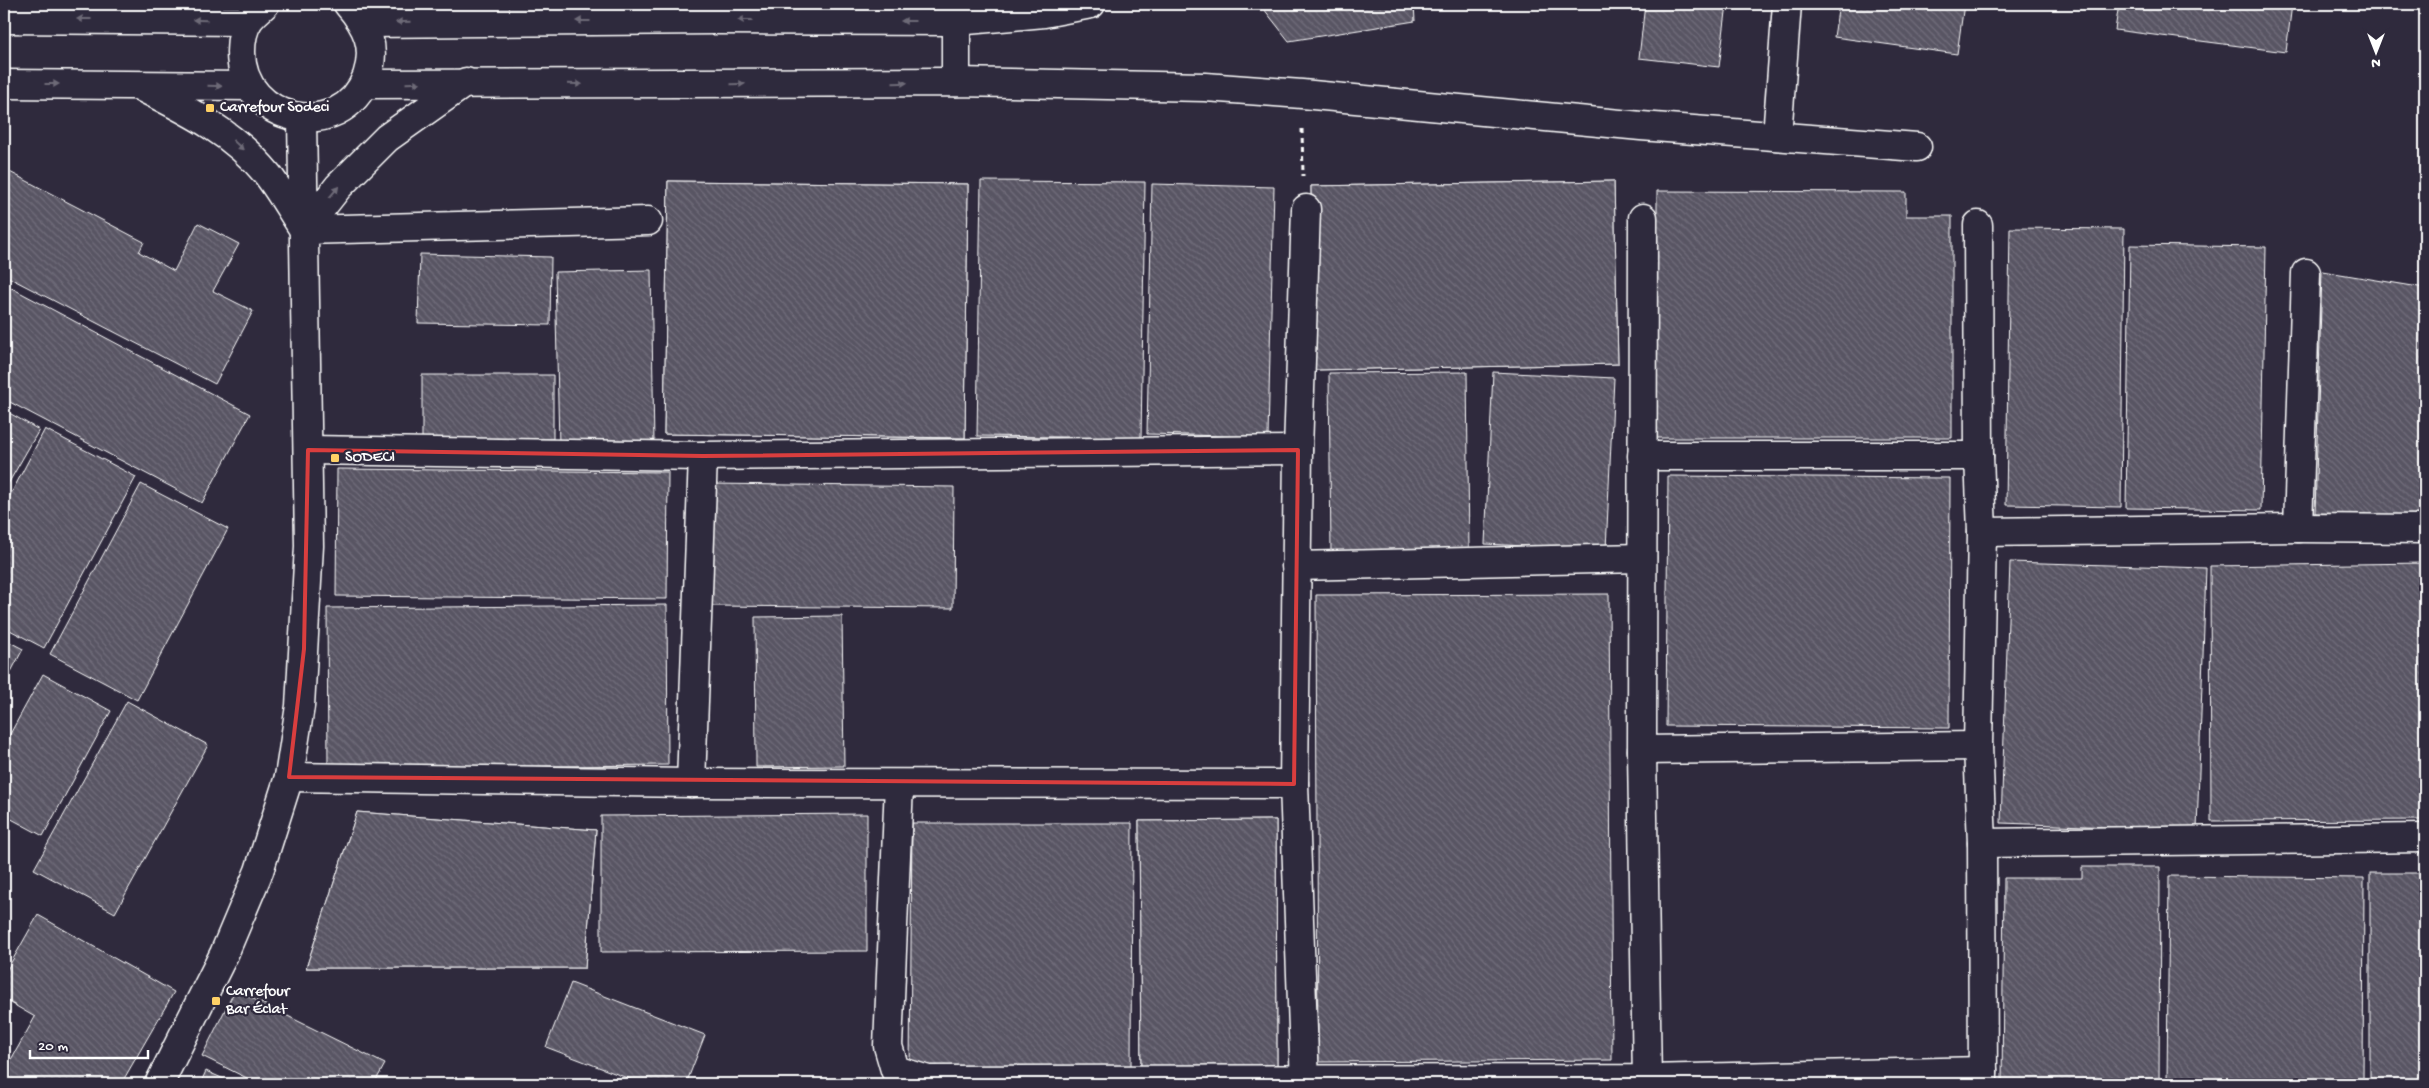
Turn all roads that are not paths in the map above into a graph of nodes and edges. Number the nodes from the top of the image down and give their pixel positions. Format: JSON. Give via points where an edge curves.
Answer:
{"nodes":[{"id":1,"x":174,"y":4,"type":"edge"},
{"id":2,"x":422,"y":4,"type":"edge"},
{"id":3,"x":1091,"y":4,"type":"edge"},
{"id":4,"x":1787,"y":4,"type":"edge"},
{"id":5,"x":257,"y":12,"type":"edge"},
{"id":6,"x":356,"y":14,"type":"edge"},
{"id":7,"x":4,"y":19,"type":"edge"},
{"id":8,"x":133,"y":19,"type":"junction"},
{"id":9,"x":454,"y":21,"type":"junction"},
{"id":10,"x":956,"y":21,"type":"junction"},
{"id":11,"x":466,"y":82,"type":"junction"},
{"id":12,"x":956,"y":82,"type":"junction"},
{"id":13,"x":4,"y":84,"type":"edge"},
{"id":14,"x":364,"y":84,"type":"junction"},
{"id":15,"x":137,"y":85,"type":"junction"},
{"id":16,"x":248,"y":86,"type":"junction"},
{"id":17,"x":302,"y":119,"type":"junction"},
{"id":18,"x":1777,"y":136,"type":"junction"},
{"id":19,"x":1917,"y":147,"type":"dead end"},
{"id":20,"x":1306,"y":209,"type":"road end"},
{"id":21,"x":1643,"y":218,"type":"dead end"},
{"id":22,"x":648,"y":221,"type":"dead end"},
{"id":23,"x":1978,"y":225,"type":"dead end"},
{"id":24,"x":304,"y":230,"type":"junction"},
{"id":25,"x":2306,"y":273,"type":"dead end"},
{"id":26,"x":308,"y":450,"type":"junction"},
{"id":27,"x":1298,"y":450,"type":"junction"},
{"id":28,"x":703,"y":456,"type":"junction"},
{"id":29,"x":1642,"y":456,"type":"junction"},
{"id":30,"x":1979,"y":456,"type":"junction"},
{"id":31,"x":2298,"y":528,"type":"junction"},
{"id":32,"x":2425,"y":529,"type":"edge"},
{"id":33,"x":1982,"y":532,"type":"junction"},
{"id":34,"x":1642,"y":558,"type":"junction"},
{"id":35,"x":1296,"y":566,"type":"junction"},
{"id":36,"x":1978,"y":746,"type":"junction"},
{"id":37,"x":1642,"y":750,"type":"junction"},
{"id":38,"x":289,"y":778,"type":"junction"},
{"id":39,"x":691,"y":783,"type":"junction"},
{"id":40,"x":899,"y":784,"type":"junction"},
{"id":41,"x":1294,"y":784,"type":"junction"},
{"id":42,"x":2425,"y":838,"type":"edge"},
{"id":43,"x":1982,"y":843,"type":"junction"},
{"id":44,"x":1983,"y":1078,"type":"edge"},
{"id":45,"x":1305,"y":1082,"type":"edge"},
{"id":46,"x":1647,"y":1082,"type":"edge"},
{"id":47,"x":159,"y":1084,"type":"edge"}],
"edges":[{"from":1,"to":8,"type":"street"},
{"from":2,"to":9,"type":"street"},
{"from":3,"to":10,"type":"street","via":[[1044,13]]},
{"from":4,"to":18,"type":"street"},
{"from":5,"to":8,"type":"street","one_way":true},
{"from":5,"to":16,"type":"street","via":[[241,42],[241,65]]},
{"from":9,"to":6,"type":"street","one_way":true},
{"from":6,"to":14,"type":"street","via":[[371,43],[371,64]]},
{"from":8,"to":7,"type":"street","one_way":true},
{"from":10,"to":9,"type":"street","one_way":true},
{"from":10,"to":12,"type":"street"},
{"from":11,"to":12,"type":"street","one_way":true,"via":[[667,85]]},
{"from":14,"to":11,"type":"street","one_way":true},
{"from":24,"to":11,"type":"street","one_way":true,"via":[[338,187],[387,138]]},
{"from":12,"to":18,"type":"street","via":[[1121,84],[1302,94]]},
{"from":13,"to":15,"type":"street","one_way":true},
{"from":14,"to":17,"type":"street","via":[[348,104],[327,116]]},
{"from":15,"to":16,"type":"street","one_way":true},
{"from":15,"to":24,"type":"street","one_way":true,"via":[[201,117],[237,143],[268,175]]},
{"from":16,"to":17,"type":"street","via":[[271,109]]},
{"from":17,"to":24,"type":"street"},
{"from":18,"to":19,"type":"street"},
{"from":20,"to":27,"type":"street"},
{"from":21,"to":29,"type":"street"},
{"from":22,"to":24,"type":"street"},
{"from":23,"to":30,"type":"street"},
{"from":24,"to":26,"type":"street"},
{"from":25,"to":31,"type":"street"},
{"from":26,"to":28,"type":"street"},
{"from":26,"to":38,"type":"street","via":[[309,546],[304,649],[300,706]]},
{"from":27,"to":28,"type":"street"},
{"from":27,"to":35,"type":"street"},
{"from":28,"to":39,"type":"street"},
{"from":29,"to":30,"type":"street"},
{"from":29,"to":34,"type":"street"},
{"from":30,"to":33,"type":"street"},
{"from":31,"to":32,"type":"street"},
{"from":31,"to":33,"type":"street"},
{"from":33,"to":36,"type":"street"},
{"from":34,"to":35,"type":"street"},
{"from":34,"to":37,"type":"street"},
{"from":35,"to":41,"type":"street"},
{"from":36,"to":37,"type":"street"},
{"from":36,"to":43,"type":"street"},
{"from":37,"to":46,"type":"street"},
{"from":38,"to":39,"type":"street"},
{"from":38,"to":47,"type":"street","via":[[259,871],[228,944]]},
{"from":39,"to":40,"type":"street"},
{"from":40,"to":41,"type":"street"},
{"from":40,"to":45,"type":"street","via":[[888,1046],[895,1070],[928,1080]]},
{"from":41,"to":45,"type":"street"},
{"from":42,"to":43,"type":"street"},
{"from":43,"to":44,"type":"street"},
{"from":44,"to":46,"type":"street"},
{"from":45,"to":46,"type":"street"}]}
